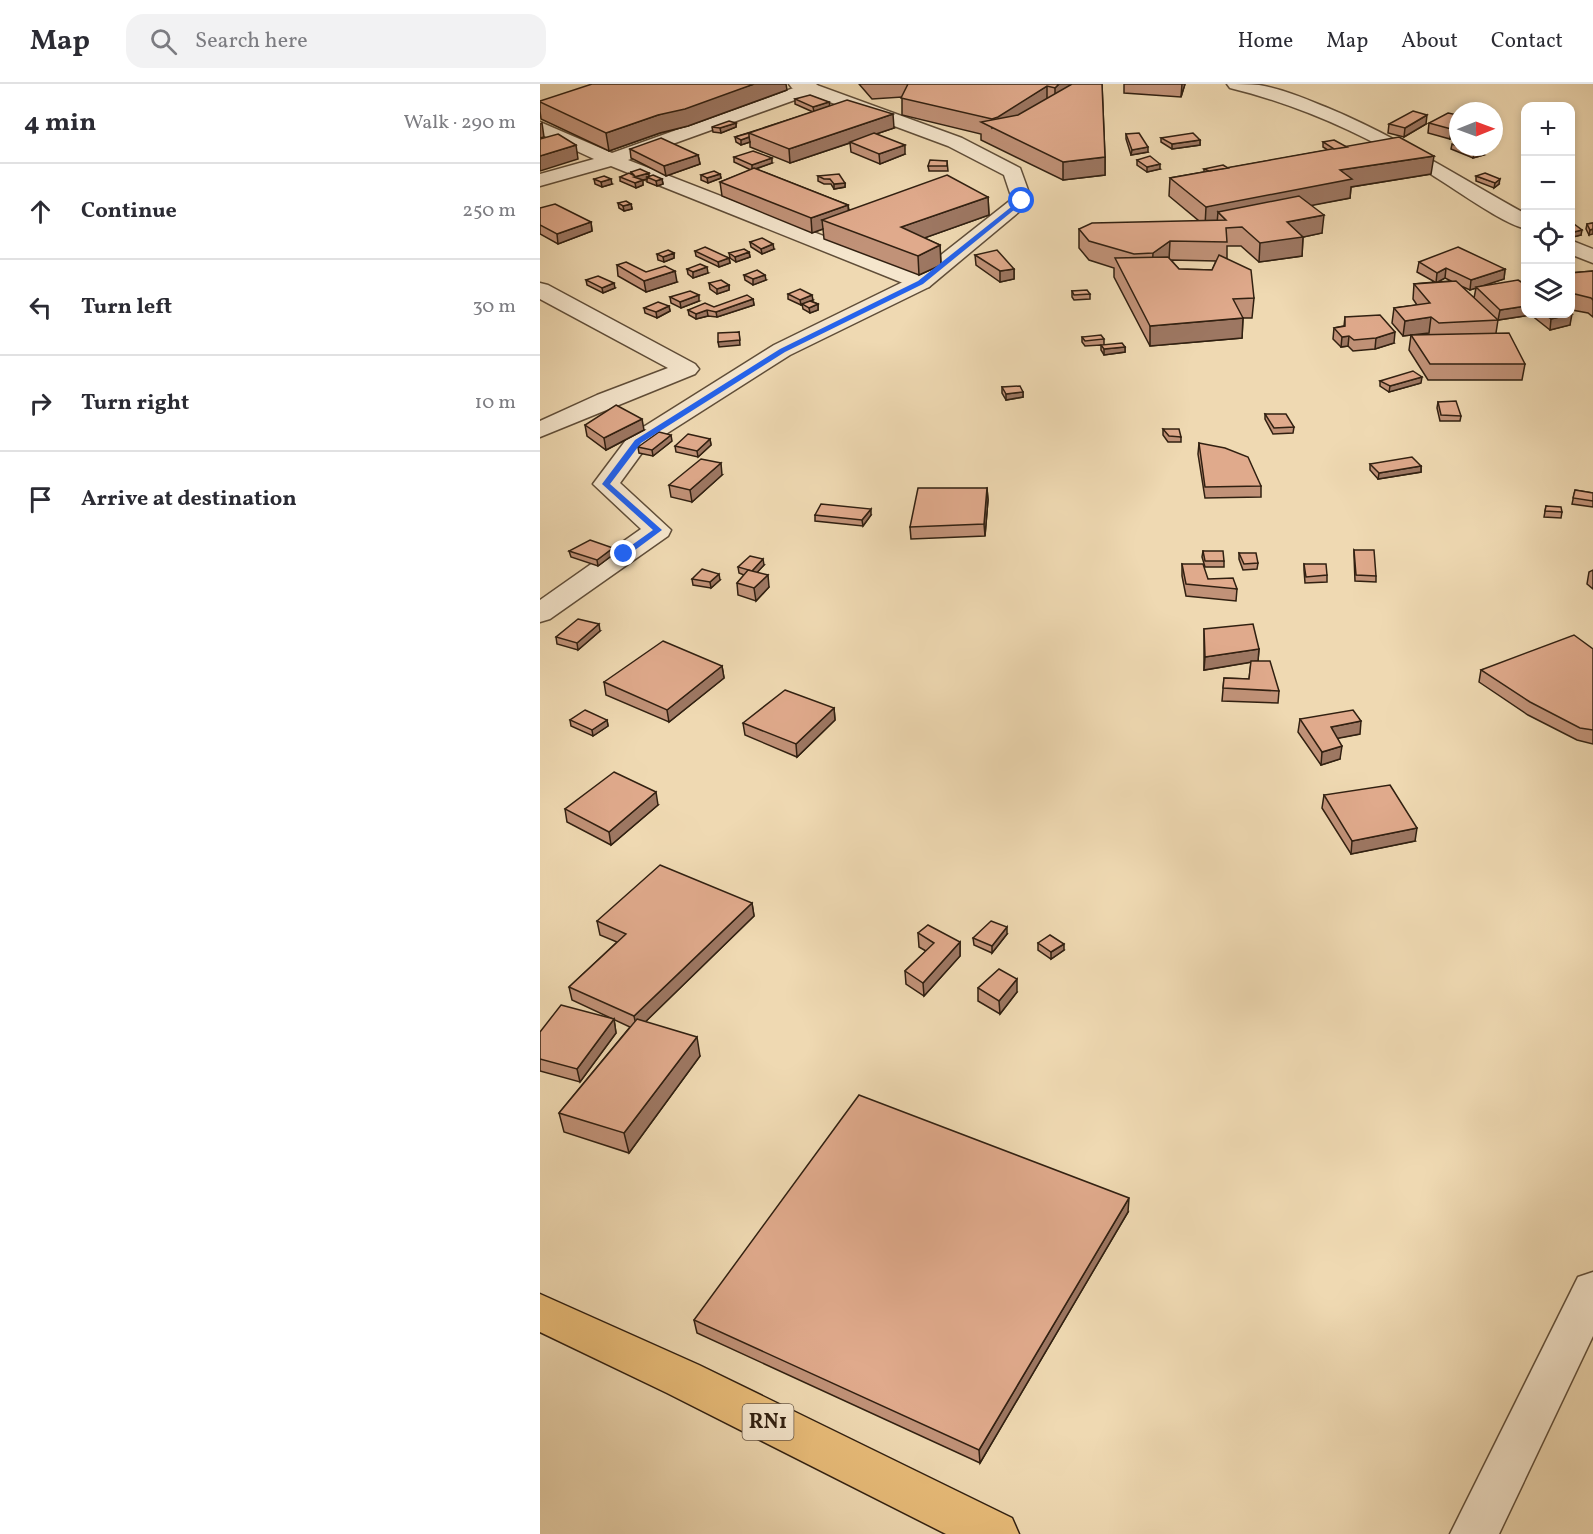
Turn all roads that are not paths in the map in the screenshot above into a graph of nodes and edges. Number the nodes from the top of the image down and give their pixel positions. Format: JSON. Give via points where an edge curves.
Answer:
{"nodes":[{"id":1,"x":1236,"y":84,"type":"edge"},
{"id":2,"x":804,"y":86,"type":"edge"},
{"id":3,"x":540,"y":127,"type":"edge"},
{"id":4,"x":610,"y":159,"type":"junction"},
{"id":5,"x":540,"y":180,"type":"edge"},
{"id":6,"x":1521,"y":220,"type":"edge"},
{"id":7,"x":1575,"y":248,"type":"edge"},
{"id":8,"x":1593,"y":257,"type":"edge"},
{"id":9,"x":921,"y":282,"type":"junction"},
{"id":10,"x":543,"y":294,"type":"edge"},
{"id":11,"x":541,"y":428,"type":"edge"},
{"id":12,"x":540,"y":613,"type":"edge"},
{"id":13,"x":1593,"y":1290,"type":"edge"},
{"id":14,"x":540,"y":1312,"type":"edge"},
{"id":15,"x":995,"y":1534,"type":"edge"},
{"id":16,"x":1474,"y":1534,"type":"edge"}],
"edges":[{"from":1,"to":6,"type":"street","via":[[1280,96],[1386,141]]},
{"from":2,"to":4,"type":"street"},
{"from":2,"to":9,"type":"street","via":[[955,142],[1013,172],[1022,201]]},
{"from":3,"to":4,"type":"street"},
{"from":4,"to":5,"type":"street"},
{"from":4,"to":9,"type":"street"},
{"from":7,"to":8,"type":"street"},
{"from":9,"to":12,"type":"street","via":[[782,350],[638,441],[606,484],[658,530]]},
{"from":10,"to":11,"type":"street","via":[[687,369]]},
{"from":13,"to":16,"type":"street"},
{"from":14,"to":15,"type":"highway","number":"RN1"}]}
